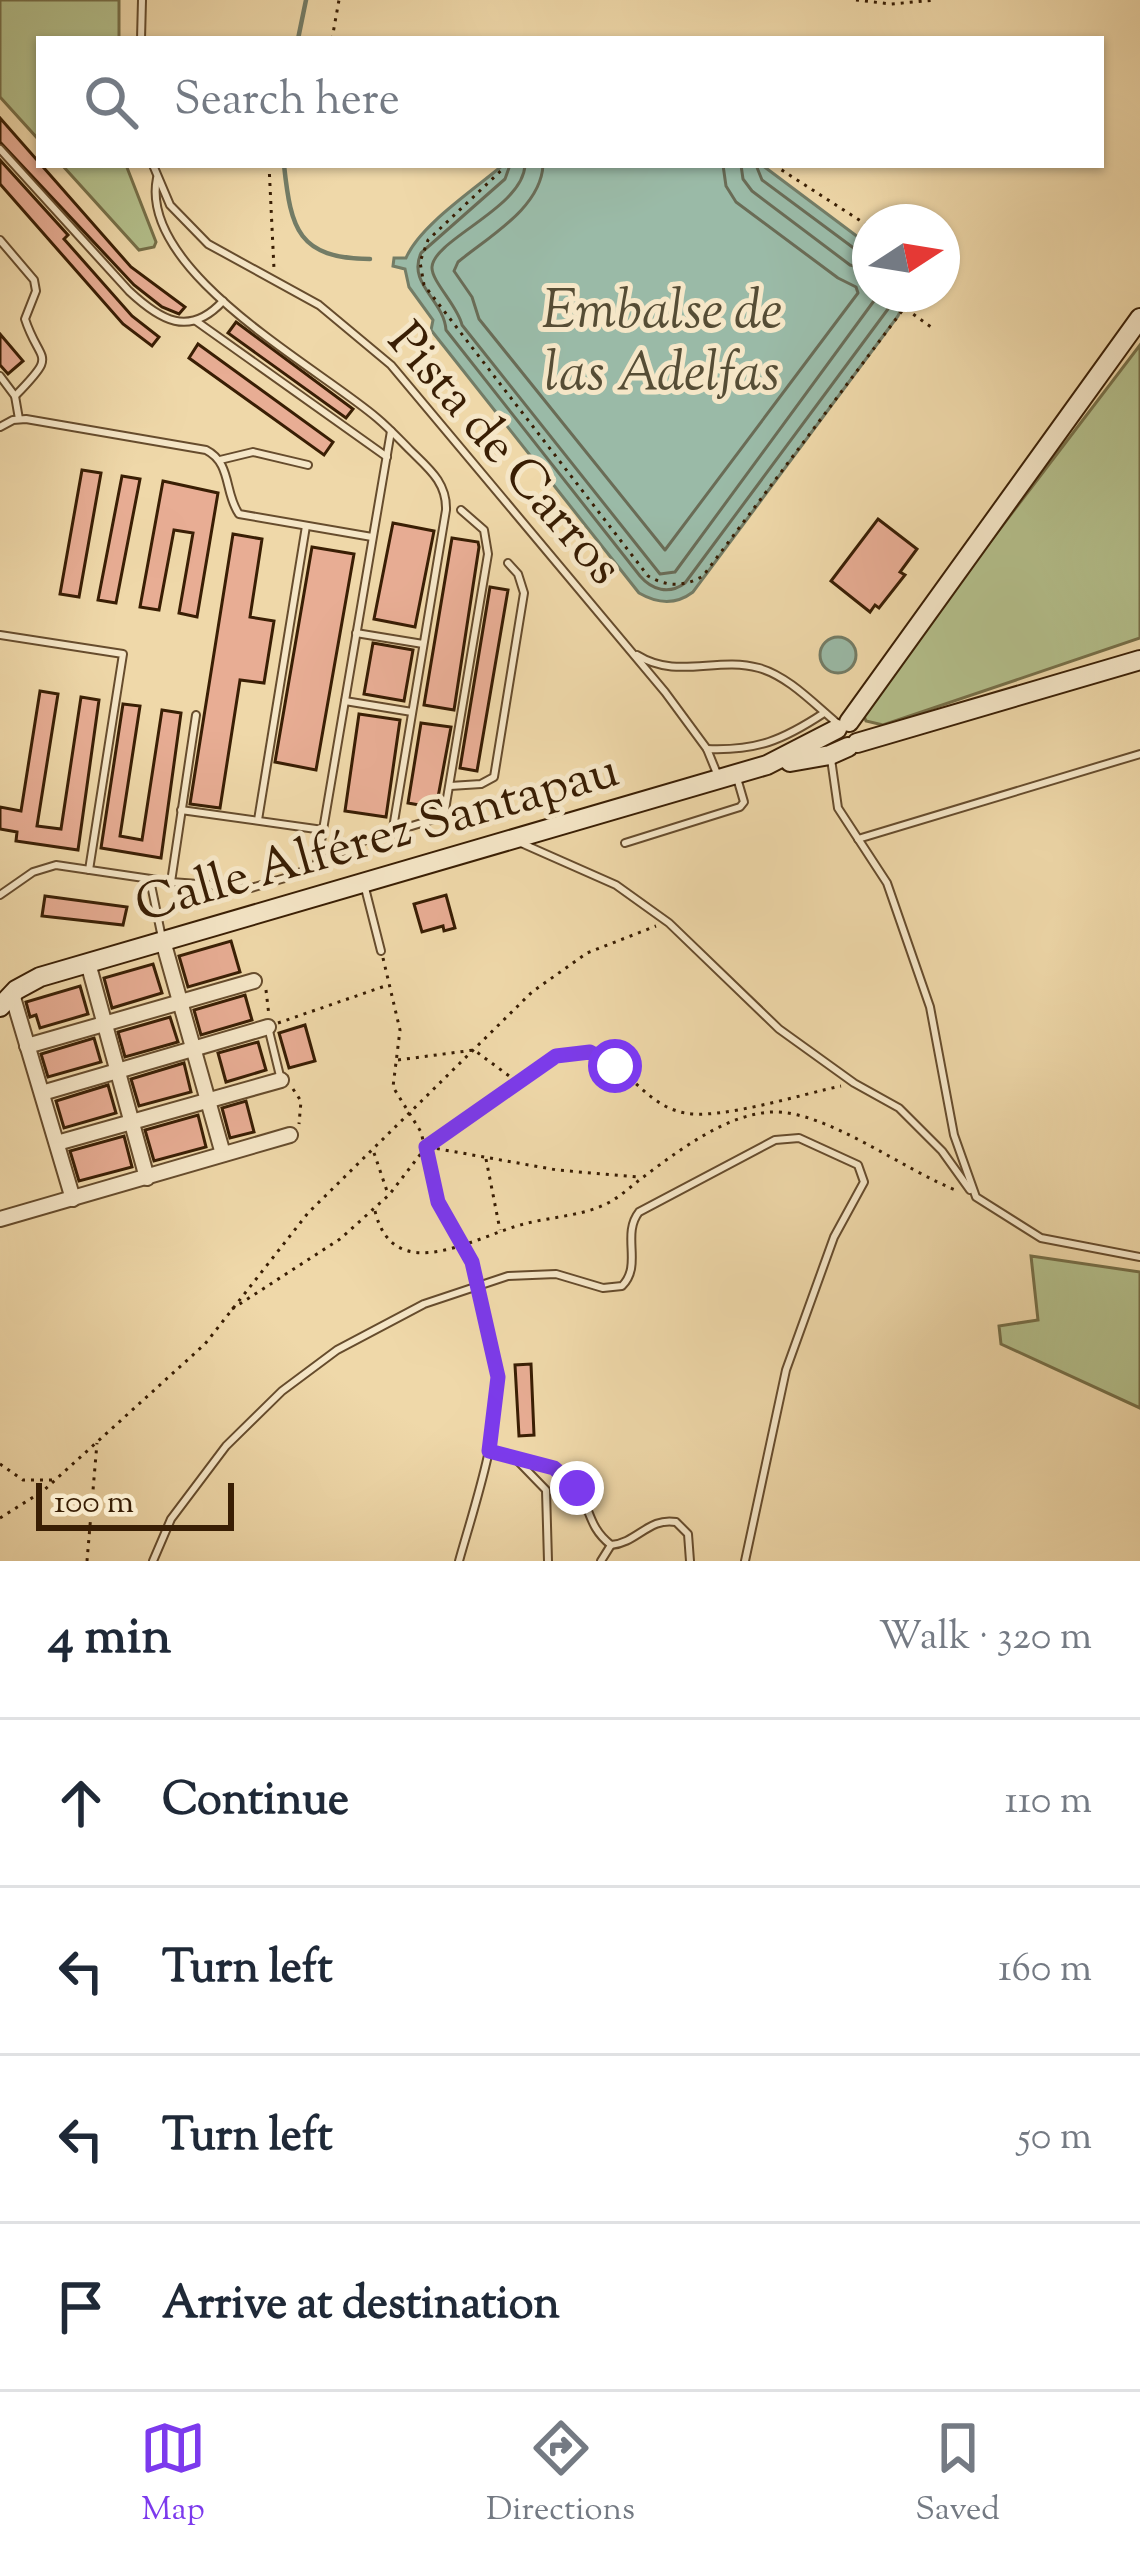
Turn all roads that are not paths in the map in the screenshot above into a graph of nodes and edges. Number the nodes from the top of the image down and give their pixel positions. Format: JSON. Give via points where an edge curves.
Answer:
{"nodes":[{"id":1,"x":142,"y":0,"type":"edge"},
{"id":2,"x":141,"y":36,"type":"edge"},
{"id":3,"x":0,"y":149,"type":"edge"},
{"id":4,"x":154,"y":168,"type":"edge"},
{"id":5,"x":157,"y":178,"type":"junction"},
{"id":6,"x":0,"y":240,"type":"edge"},
{"id":7,"x":223,"y":301,"type":"junction"},
{"id":8,"x":1140,"y":318,"type":"edge"},
{"id":9,"x":196,"y":321,"type":"junction"},
{"id":10,"x":0,"y":376,"type":"edge"},
{"id":11,"x":15,"y":396,"type":"junction"},
{"id":12,"x":19,"y":419,"type":"junction"},
{"id":13,"x":0,"y":427,"type":"edge"},
{"id":14,"x":392,"y":431,"type":"junction"},
{"id":15,"x":387,"y":457,"type":"junction"},
{"id":16,"x":220,"y":460,"type":"junction"},
{"id":17,"x":308,"y":465,"type":"dead end"},
{"id":18,"x":461,"y":510,"type":"dead end"},
{"id":19,"x":306,"y":526,"type":"junction"},
{"id":20,"x":373,"y":538,"type":"junction"},
{"id":21,"x":508,"y":563,"type":"dead end"},
{"id":22,"x":356,"y":633,"type":"junction"},
{"id":23,"x":0,"y":635,"type":"edge"},
{"id":24,"x":423,"y":644,"type":"junction"},
{"id":25,"x":633,"y":653,"type":"junction"},
{"id":26,"x":1140,"y":660,"type":"edge"},
{"id":27,"x":345,"y":701,"type":"junction"},
{"id":28,"x":412,"y":712,"type":"junction"},
{"id":29,"x":196,"y":715,"type":"dead end"},
{"id":30,"x":843,"y":733,"type":"junction"},
{"id":31,"x":707,"y":749,"type":"junction"},
{"id":32,"x":1140,"y":754,"type":"edge"},
{"id":33,"x":727,"y":777,"type":"junction"},
{"id":34,"x":450,"y":786,"type":"junction"},
{"id":35,"x":182,"y":810,"type":"junction"},
{"id":36,"x":258,"y":820,"type":"junction"},
{"id":37,"x":322,"y":830,"type":"junction"},
{"id":38,"x":392,"y":834,"type":"junction"},
{"id":39,"x":858,"y":838,"type":"junction"},
{"id":40,"x":512,"y":839,"type":"junction"},
{"id":41,"x":625,"y":843,"type":"dead end"},
{"id":42,"x":316,"y":865,"type":"junction"},
{"id":43,"x":89,"y":870,"type":"junction"},
{"id":44,"x":149,"y":878,"type":"junction"},
{"id":45,"x":171,"y":882,"type":"junction"},
{"id":46,"x":363,"y":883,"type":"junction"},
{"id":47,"x":0,"y":895,"type":"edge"},
{"id":48,"x":163,"y":941,"type":"junction"},
{"id":49,"x":381,"y":951,"type":"road end"},
{"id":50,"x":88,"y":963,"type":"junction"},
{"id":51,"x":254,"y":981,"type":"road end"},
{"id":52,"x":6,"y":1000,"type":"edge"},
{"id":53,"x":180,"y":1001,"type":"junction"},
{"id":54,"x":105,"y":1022,"type":"junction"},
{"id":55,"x":268,"y":1027,"type":"joint"},
{"id":56,"x":27,"y":1046,"type":"junction"},
{"id":57,"x":194,"y":1049,"type":"junction"},
{"id":58,"x":117,"y":1071,"type":"junction"},
{"id":59,"x":281,"y":1080,"type":"joint"},
{"id":60,"x":42,"y":1093,"type":"junction"},
{"id":61,"x":208,"y":1100,"type":"junction"},
{"id":62,"x":130,"y":1120,"type":"junction"},
{"id":63,"x":290,"y":1135,"type":"road end"},
{"id":64,"x":56,"y":1143,"type":"junction"},
{"id":65,"x":223,"y":1154,"type":"junction"},
{"id":66,"x":147,"y":1178,"type":"junction"},
{"id":67,"x":976,"y":1197,"type":"junction"},
{"id":68,"x":73,"y":1199,"type":"junction"},
{"id":69,"x":0,"y":1219,"type":"edge"},
{"id":70,"x":1140,"y":1257,"type":"edge"},
{"id":71,"x":472,"y":1262,"type":"road end"},
{"id":72,"x":477,"y":1286,"type":"junction"},
{"id":73,"x":489,"y":1451,"type":"junction"},
{"id":74,"x":515,"y":1458,"type":"junction"},
{"id":75,"x":611,"y":1545,"type":"junction"},
{"id":76,"x":154,"y":1561,"type":"edge"},
{"id":77,"x":459,"y":1561,"type":"edge"},
{"id":78,"x":548,"y":1561,"type":"edge"},
{"id":79,"x":601,"y":1561,"type":"edge"},
{"id":80,"x":690,"y":1561,"type":"edge"},
{"id":81,"x":745,"y":1561,"type":"edge"}],
"edges":[{"from":1,"to":2,"type":"lane"},
{"from":3,"to":9,"type":"lane","via":[[139,300],[175,323]]},
{"from":4,"to":5,"type":"lane","name":"Pista de Carros"},
{"from":5,"to":7,"type":"lane","via":[[162,224]]},
{"from":5,"to":25,"type":"lane","name":"Pista de Carros","via":[[196,233],[319,305],[392,364]]},
{"from":6,"to":11,"type":"lane","via":[[34,280],[25,319],[43,354]]},
{"from":7,"to":9,"type":"lane"},
{"from":7,"to":14,"type":"lane"},
{"from":8,"to":30,"type":"main road"},
{"from":9,"to":15,"type":"lane"},
{"from":10,"to":11,"type":"lane"},
{"from":11,"to":12,"type":"lane"},
{"from":12,"to":13,"type":"lane"},
{"from":12,"to":16,"type":"lane","via":[[206,450]]},
{"from":14,"to":15,"type":"lane"},
{"from":14,"to":24,"type":"lane","via":[[445,493]]},
{"from":15,"to":20,"type":"lane"},
{"from":16,"to":17,"type":"lane","via":[[253,452]]},
{"from":16,"to":19,"type":"lane","via":[[235,512]]},
{"from":18,"to":34,"type":"lane","via":[[484,530],[488,554]]},
{"from":19,"to":20,"type":"lane"},
{"from":19,"to":36,"type":"lane"},
{"from":20,"to":22,"type":"lane"},
{"from":21,"to":34,"type":"lane","via":[[524,593],[494,777]]},
{"from":22,"to":24,"type":"lane"},
{"from":22,"to":27,"type":"lane"},
{"from":23,"to":43,"type":"lane","via":[[124,655]]},
{"from":24,"to":28,"type":"lane"},
{"from":25,"to":30,"type":"lane","via":[[676,669],[764,670]]},
{"from":25,"to":31,"type":"lane","name":"Pista de Carros"},
{"from":26,"to":30,"type":"main road","name":"Calle Alférez Santapau","via":[[896,729]]},
{"from":27,"to":28,"type":"lane"},
{"from":27,"to":37,"type":"lane"},
{"from":28,"to":38,"type":"lane"},
{"from":29,"to":35,"type":"lane"},
{"from":30,"to":31,"type":"lane"},
{"from":30,"to":33,"type":"main road","name":"Calle Alférez Santapau"},
{"from":30,"to":39,"type":"lane","via":[[838,808]]},
{"from":31,"to":33,"type":"lane","name":"Pista de Carros"},
{"from":32,"to":39,"type":"lane"},
{"from":33,"to":40,"type":"main road","name":"Calle Alférez Santapau"},
{"from":33,"to":41,"type":"lane","via":[[740,807]]},
{"from":34,"to":38,"type":"lane","via":[[442,818]]},
{"from":35,"to":36,"type":"lane"},
{"from":35,"to":45,"type":"lane"},
{"from":36,"to":37,"type":"lane"},
{"from":37,"to":42,"type":"lane"},
{"from":38,"to":42,"type":"lane"},
{"from":39,"to":67,"type":"lane","via":[[887,883],[930,1007],[954,1135]]},
{"from":40,"to":46,"type":"main road","name":"Calle Alférez Santapau"},
{"from":40,"to":67,"type":"lane","via":[[616,885],[669,923],[779,1029],[899,1108]]},
{"from":42,"to":45,"type":"lane","via":[[250,888]]},
{"from":43,"to":44,"type":"lane"},
{"from":43,"to":47,"type":"lane","via":[[44,868]]},
{"from":44,"to":45,"type":"lane"},
{"from":44,"to":48,"type":"lane"},
{"from":46,"to":48,"type":"main road","name":"Calle Alférez Santapau"},
{"from":46,"to":49,"type":"lane"},
{"from":48,"to":50,"type":"main road","name":"Calle Alférez Santapau"},
{"from":48,"to":53,"type":"street"},
{"from":50,"to":52,"type":"main road","name":"Calle Alférez Santapau","via":[[40,977]]},
{"from":50,"to":54,"type":"street"},
{"from":51,"to":53,"type":"street"},
{"from":52,"to":56,"type":"street"},
{"from":53,"to":54,"type":"street"},
{"from":53,"to":57,"type":"street"},
{"from":54,"to":56,"type":"street"},
{"from":54,"to":58,"type":"street"},
{"from":55,"to":57,"type":"street"},
{"from":55,"to":59,"type":"lane"},
{"from":56,"to":60,"type":"street"},
{"from":57,"to":58,"type":"street"},
{"from":57,"to":61,"type":"street"},
{"from":58,"to":60,"type":"street"},
{"from":58,"to":62,"type":"street"},
{"from":59,"to":61,"type":"street"},
{"from":60,"to":64,"type":"street"},
{"from":61,"to":62,"type":"street"},
{"from":61,"to":65,"type":"street"},
{"from":62,"to":64,"type":"street"},
{"from":62,"to":66,"type":"street"},
{"from":63,"to":65,"type":"street"},
{"from":64,"to":68,"type":"street"},
{"from":65,"to":66,"type":"street"},
{"from":66,"to":68,"type":"street"},
{"from":67,"to":70,"type":"lane","via":[[1041,1238]]},
{"from":68,"to":69,"type":"street"},
{"from":71,"to":72,"type":"lane"},
{"from":72,"to":73,"type":"lane","via":[[498,1377]]},
{"from":72,"to":76,"type":"lane","via":[[351,1342],[282,1391],[210,1465],[171,1519]]},
{"from":72,"to":81,"type":"lane","via":[[538,1273],[622,1286],[632,1273],[630,1226],[639,1212],[775,1140],[799,1138],[861,1168],[864,1182],[834,1237],[786,1370]]},
{"from":73,"to":74,"type":"lane"},
{"from":73,"to":77,"type":"lane"},
{"from":74,"to":75,"type":"lane","via":[[570,1480]]},
{"from":74,"to":78,"type":"lane","via":[[546,1490]]},
{"from":75,"to":79,"type":"lane"},
{"from":75,"to":80,"type":"lane","via":[[670,1520],[688,1534]]}]}
